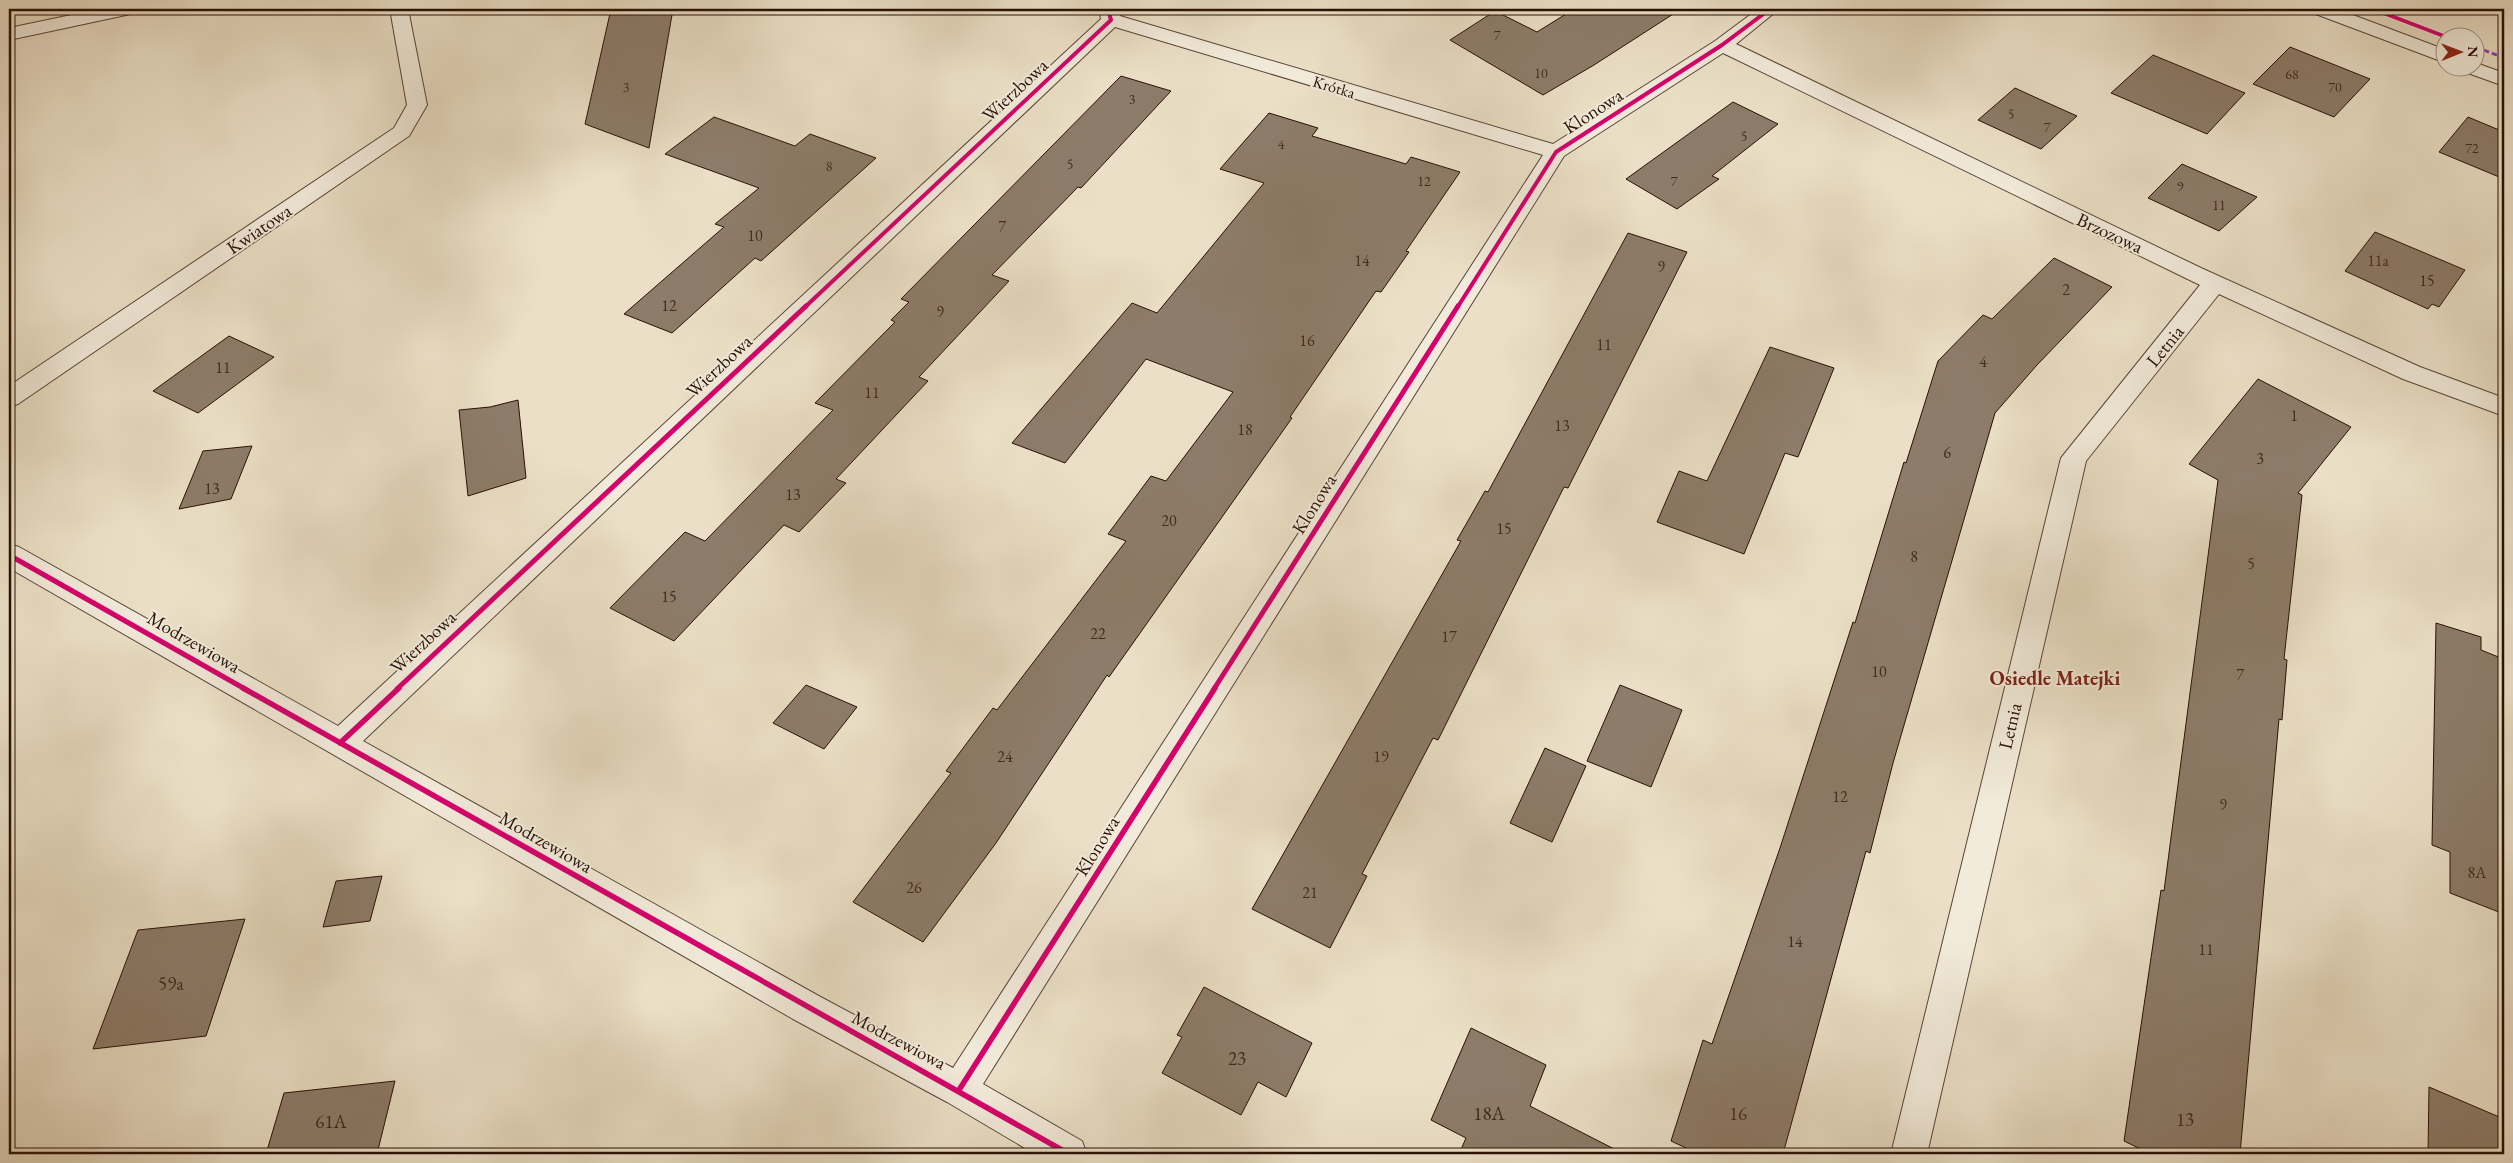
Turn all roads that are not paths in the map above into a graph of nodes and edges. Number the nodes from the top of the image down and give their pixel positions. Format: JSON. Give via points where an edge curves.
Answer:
{"nodes":[{"id":1,"x":126,"y":9,"type":"edge"},
{"id":2,"x":399,"y":9,"type":"edge"},
{"id":3,"x":1770,"y":9,"type":"edge"},
{"id":4,"x":2320,"y":9,"type":"edge"},
{"id":5,"x":1110,"y":15,"type":"edge"},
{"id":6,"x":9,"y":34,"type":"edge"},
{"id":7,"x":1722,"y":45,"type":"junction"},
{"id":8,"x":2436,"y":53,"type":"edge"},
{"id":9,"x":2486,"y":73,"type":"edge"},
{"id":10,"x":2504,"y":80,"type":"edge"},
{"id":11,"x":1556,"y":152,"type":"junction"},
{"id":12,"x":2215,"y":283,"type":"junction"},
{"id":13,"x":9,"y":398,"type":"edge"},
{"id":14,"x":2504,"y":407,"type":"edge"},
{"id":15,"x":9,"y":555,"type":"edge"},
{"id":16,"x":340,"y":743,"type":"junction"},
{"id":17,"x":959,"y":1090,"type":"junction"},
{"id":18,"x":1069,"y":1154,"type":"edge"},
{"id":19,"x":1909,"y":1154,"type":"edge"}],
"edges":[{"from":1,"to":6,"type":"street"},
{"from":2,"to":13,"type":"street","name":"Kwiatowa","via":[[417,105],[402,132]]},
{"from":3,"to":7,"type":"street","name":"Klonowa"},
{"from":4,"to":8,"type":"street"},
{"from":5,"to":11,"type":"street","name":"Krótka"},
{"from":5,"to":16,"type":"street","name":"Wierzbowa"},
{"from":7,"to":11,"type":"street","name":"Klonowa"},
{"from":7,"to":12,"type":"street","name":"Brzozowa"},
{"from":9,"to":10,"type":"street"},
{"from":11,"to":17,"type":"street","name":"Klonowa"},
{"from":12,"to":14,"type":"street","name":"Brzozowa","via":[[2461,394]]},
{"from":12,"to":19,"type":"street","name":"Letnia","via":[[2074,458]]},
{"from":15,"to":16,"type":"street","name":"Modrzewiowa"},
{"from":16,"to":17,"type":"street","name":"Modrzewiowa","via":[[805,1007]]},
{"from":17,"to":18,"type":"street","name":"Modrzewiowa"}]}
